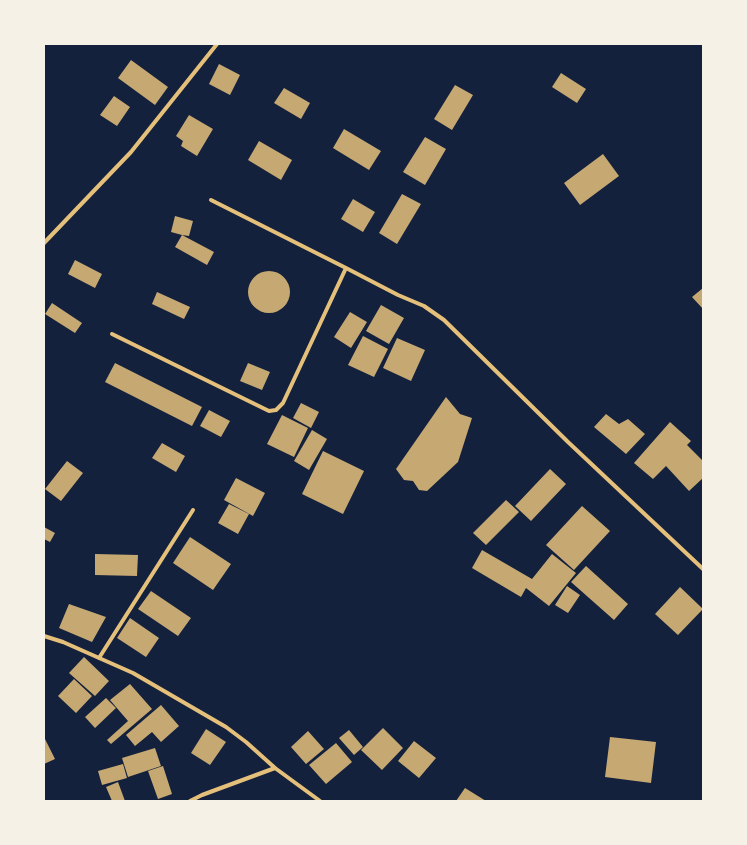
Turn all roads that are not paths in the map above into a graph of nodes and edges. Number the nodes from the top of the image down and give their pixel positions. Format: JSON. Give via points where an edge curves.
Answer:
{"nodes":[{"id":1,"x":217,"y":44,"type":"edge"},
{"id":2,"x":211,"y":200,"type":"dead end"},
{"id":3,"x":44,"y":243,"type":"edge"},
{"id":4,"x":346,"y":268,"type":"junction"},
{"id":5,"x":112,"y":334,"type":"dead end"},
{"id":6,"x":193,"y":510,"type":"dead end"},
{"id":7,"x":703,"y":569,"type":"edge"},
{"id":8,"x":44,"y":636,"type":"edge"},
{"id":9,"x":99,"y":658,"type":"junction"},
{"id":10,"x":274,"y":768,"type":"junction"},
{"id":11,"x":190,"y":801,"type":"edge"},
{"id":12,"x":320,"y":801,"type":"edge"}],
"edges":[{"from":1,"to":3,"type":"street","via":[[131,152]]},
{"from":2,"to":4,"type":"street"},
{"from":4,"to":5,"type":"street","via":[[283,403],[276,410],[269,411]]},
{"from":4,"to":7,"type":"street","via":[[424,306],[444,320]]},
{"from":6,"to":9,"type":"street"},
{"from":8,"to":9,"type":"street"},
{"from":9,"to":10,"type":"street","via":[[133,673],[226,727]]},
{"from":10,"to":11,"type":"street"},
{"from":10,"to":12,"type":"street"}]}
